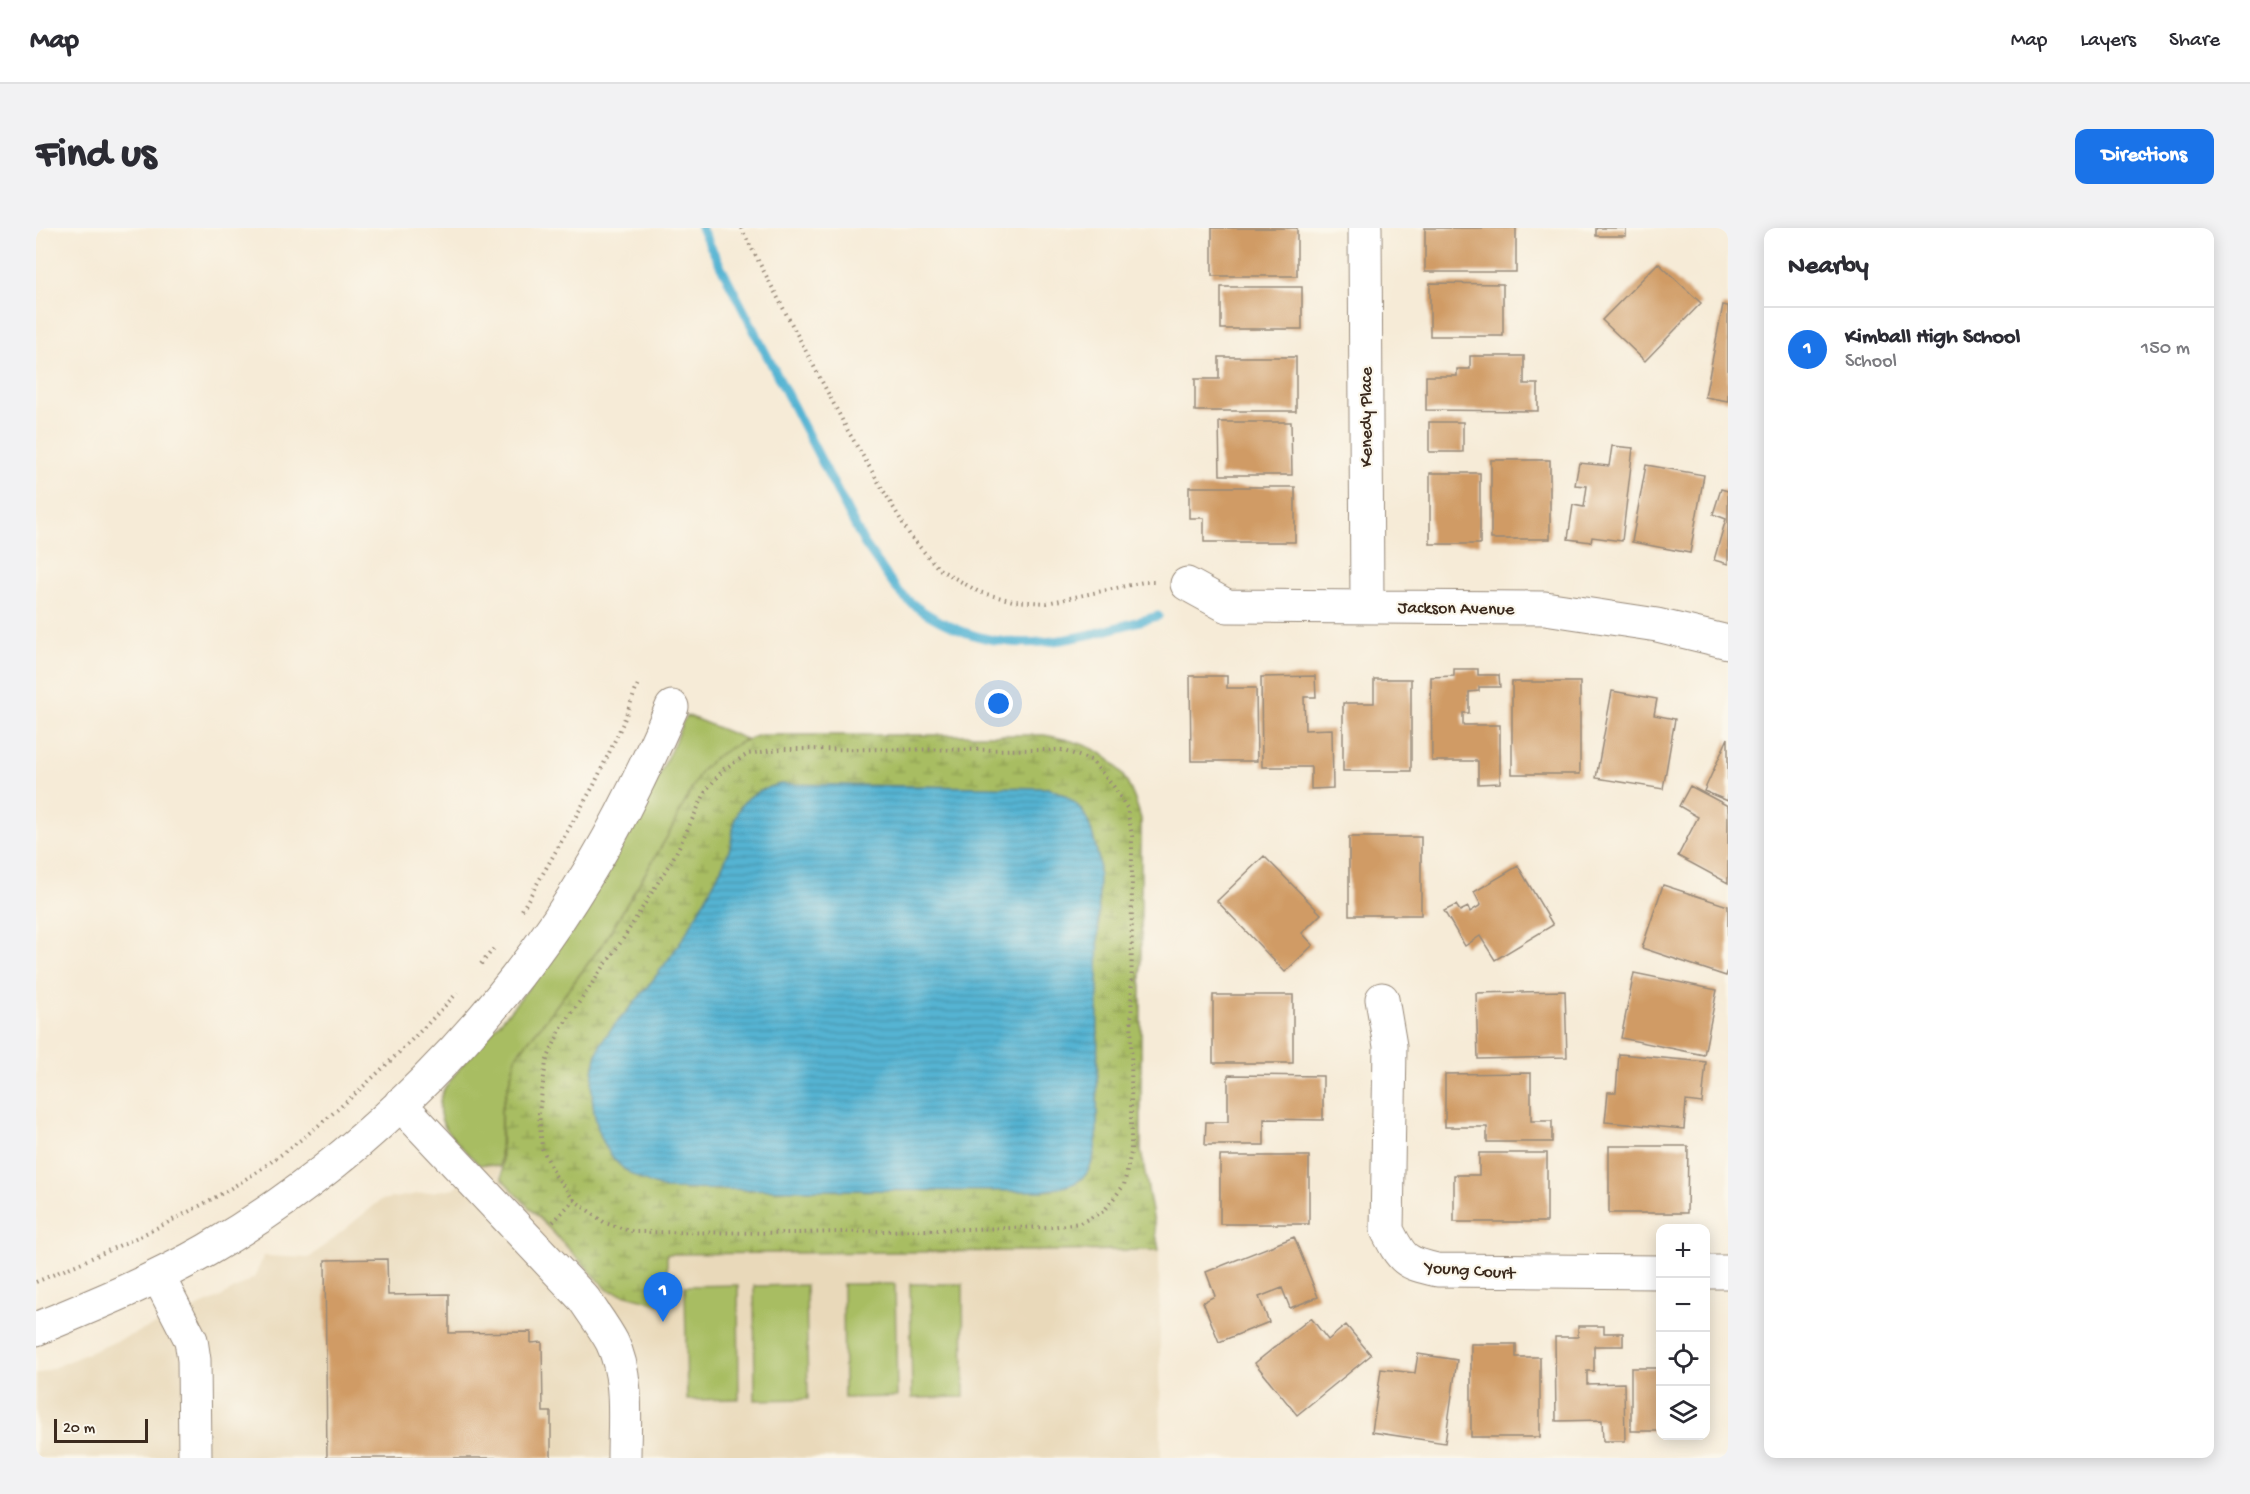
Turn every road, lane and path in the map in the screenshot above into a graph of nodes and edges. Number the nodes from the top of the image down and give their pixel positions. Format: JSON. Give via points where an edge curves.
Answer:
{"nodes":[{"id":1,"x":741,"y":228,"type":"edge"},
{"id":2,"x":1365,"y":228,"type":"edge"},
{"id":3,"x":1187,"y":584,"type":"joint"},
{"id":4,"x":1367,"y":606,"type":"junction"},
{"id":5,"x":1728,"y":642,"type":"edge"},
{"id":6,"x":638,"y":684,"type":"dead end"},
{"id":7,"x":672,"y":707,"type":"dead end"},
{"id":8,"x":517,"y":919,"type":"dead end"},
{"id":9,"x":496,"y":946,"type":"dead end"},
{"id":10,"x":474,"y":972,"type":"dead end"},
{"id":11,"x":460,"y":990,"type":"dead end"},
{"id":12,"x":1382,"y":999,"type":"dead end"},
{"id":13,"x":400,"y":1104,"type":"junction"},
{"id":14,"x":574,"y":1200,"type":"junction"},
{"id":15,"x":532,"y":1244,"type":"junction"},
{"id":16,"x":1656,"y":1272,"type":"edge"},
{"id":17,"x":1710,"y":1272,"type":"edge"},
{"id":18,"x":1728,"y":1272,"type":"edge"},
{"id":19,"x":158,"y":1276,"type":"junction"},
{"id":20,"x":36,"y":1282,"type":"edge"},
{"id":21,"x":36,"y":1329,"type":"edge"},
{"id":22,"x":195,"y":1458,"type":"edge"},
{"id":23,"x":624,"y":1458,"type":"edge"}],
"edges":[{"from":1,"to":3,"type":"path","via":[[848,431],[911,537],[939,569],[979,592],[1012,601],[1047,603],[1144,582]]},
{"from":2,"to":4,"type":"street","name":"Kenedy Place"},
{"from":3,"to":4,"type":"street","name":"Jackson Avenue","via":[[1227,606]]},
{"from":4,"to":5,"type":"street","name":"Jackson Avenue","via":[[1545,608],[1657,625]]},
{"from":6,"to":8,"type":"path","via":[[594,785]]},
{"from":7,"to":13,"type":"street","via":[[633,792],[560,917],[469,1034]]},
{"from":9,"to":10,"type":"path"},
{"from":11,"to":20,"type":"path","via":[[408,1046],[359,1089],[298,1141],[241,1182],[113,1249]]},
{"from":12,"to":16,"type":"street","name":"Young Court","via":[[1390,1046],[1387,1230],[1398,1251],[1413,1264],[1437,1270]]},
{"from":13,"to":15,"type":"street"},
{"from":13,"to":19,"type":"street","via":[[343,1155],[281,1202],[206,1251]]},
{"from":14,"to":14,"type":"path","via":[[604,1223],[634,1232],[1051,1227],[1080,1223],[1104,1211],[1124,1185],[1131,1152],[1132,836],[1127,808],[1114,787],[1091,760],[1061,750],[780,749],[748,754],[724,769],[707,789],[675,855],[629,930],[560,1030],[546,1062],[539,1113],[542,1148],[555,1175]]},
{"from":14,"to":15,"type":"path"},
{"from":15,"to":23,"type":"street","via":[[584,1299],[612,1343],[623,1386]]},
{"from":17,"to":18,"type":"street"},
{"from":19,"to":21,"type":"street"},
{"from":19,"to":22,"type":"street","via":[[191,1340]]}]}
